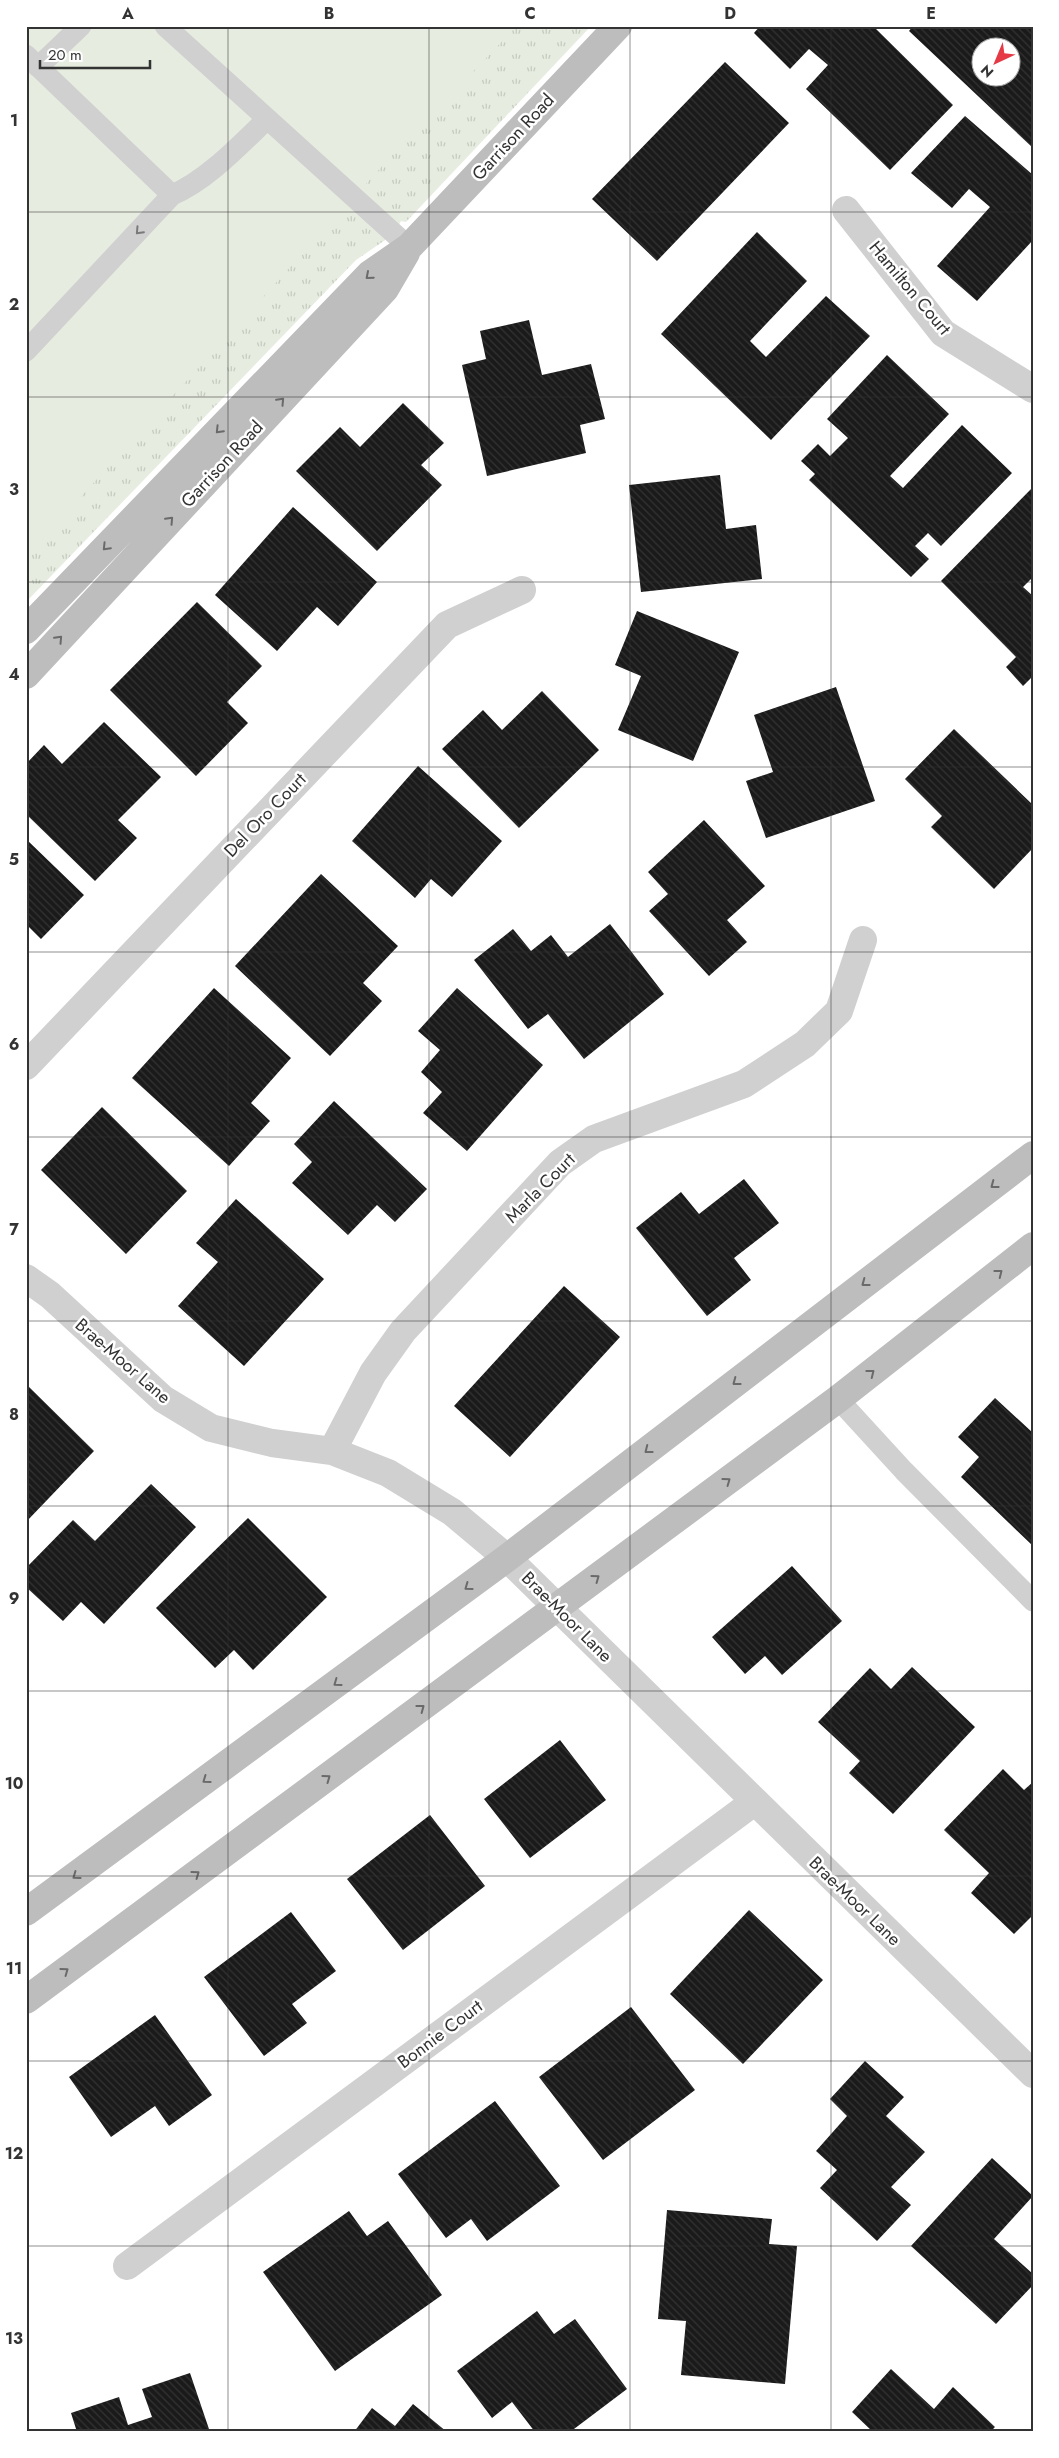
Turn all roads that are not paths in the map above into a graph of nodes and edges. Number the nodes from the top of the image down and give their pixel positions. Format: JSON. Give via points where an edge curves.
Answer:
{"nodes":[{"id":1,"x":81,"y":26,"type":"edge"},
{"id":2,"x":165,"y":26,"type":"edge"},
{"id":3,"x":618,"y":26,"type":"edge"},
{"id":4,"x":32,"y":61,"type":"edge"},
{"id":5,"x":267,"y":119,"type":"junction"},
{"id":6,"x":172,"y":196,"type":"junction"},
{"id":7,"x":846,"y":210,"type":"dead end"},
{"id":8,"x":409,"y":247,"type":"junction"},
{"id":9,"x":26,"y":351,"type":"edge"},
{"id":10,"x":1033,"y":389,"type":"edge"},
{"id":11,"x":522,"y":590,"type":"dead end"},
{"id":12,"x":26,"y":630,"type":"edge"},
{"id":13,"x":26,"y":674,"type":"edge"},
{"id":14,"x":863,"y":940,"type":"dead end"},
{"id":15,"x":26,"y":1066,"type":"edge"},
{"id":16,"x":1033,"y":1155,"type":"edge"},
{"id":17,"x":1033,"y":1246,"type":"edge"},
{"id":18,"x":26,"y":1278,"type":"edge"},
{"id":19,"x":838,"y":1399,"type":"junction"},
{"id":20,"x":332,"y":1451,"type":"junction"},
{"id":21,"x":508,"y":1558,"type":"junction"},
{"id":22,"x":1033,"y":1601,"type":"edge"},
{"id":23,"x":557,"y":1607,"type":"junction"},
{"id":24,"x":754,"y":1802,"type":"junction"},
{"id":25,"x":26,"y":1912,"type":"edge"},
{"id":26,"x":26,"y":2000,"type":"edge"},
{"id":27,"x":1033,"y":2074,"type":"edge"},
{"id":28,"x":127,"y":2266,"type":"dead end"}],
"edges":[{"from":1,"to":4,"type":"lane"},
{"from":2,"to":5,"type":"lane"},
{"from":3,"to":8,"type":"main road","name":"Garrison Road"},
{"from":4,"to":6,"type":"lane"},
{"from":5,"to":6,"type":"lane","via":[[190,188]]},
{"from":5,"to":8,"type":"lane"},
{"from":6,"to":9,"type":"lane","one_way":true},
{"from":7,"to":10,"type":"street","name":"Hamilton Court","via":[[943,333]]},
{"from":8,"to":12,"type":"main road","name":"Garrison Road","one_way":true,"via":[[370,274]]},
{"from":13,"to":8,"type":"main road","name":"Garrison Road","one_way":true,"via":[[385,290]]},
{"from":11,"to":15,"type":"street","name":"Del Oro Court","via":[[447,625]]},
{"from":14,"to":20,"type":"street","name":"Marla Court","via":[[838,1011],[805,1044],[744,1084],[594,1139],[560,1163],[403,1331],[373,1373]]},
{"from":16,"to":21,"type":"main road","one_way":true},
{"from":19,"to":17,"type":"main road","one_way":true},
{"from":18,"to":20,"type":"street","name":"Brae-Moor Lane","via":[[50,1295],[163,1399],[211,1428]]},
{"from":19,"to":22,"type":"lane","via":[[904,1471]]},
{"from":23,"to":19,"type":"main road","one_way":true},
{"from":20,"to":21,"type":"street","name":"Brae-Moor Lane","via":[[388,1473],[436,1502]]},
{"from":21,"to":23,"type":"street","name":"Brae-Moor Lane"},
{"from":21,"to":25,"type":"main road","one_way":true},
{"from":23,"to":24,"type":"street","name":"Brae-Moor Lane"},
{"from":26,"to":23,"type":"main road","one_way":true},
{"from":24,"to":27,"type":"street","name":"Brae-Moor Lane"},
{"from":24,"to":28,"type":"street","name":"Bonnie Court"}]}
